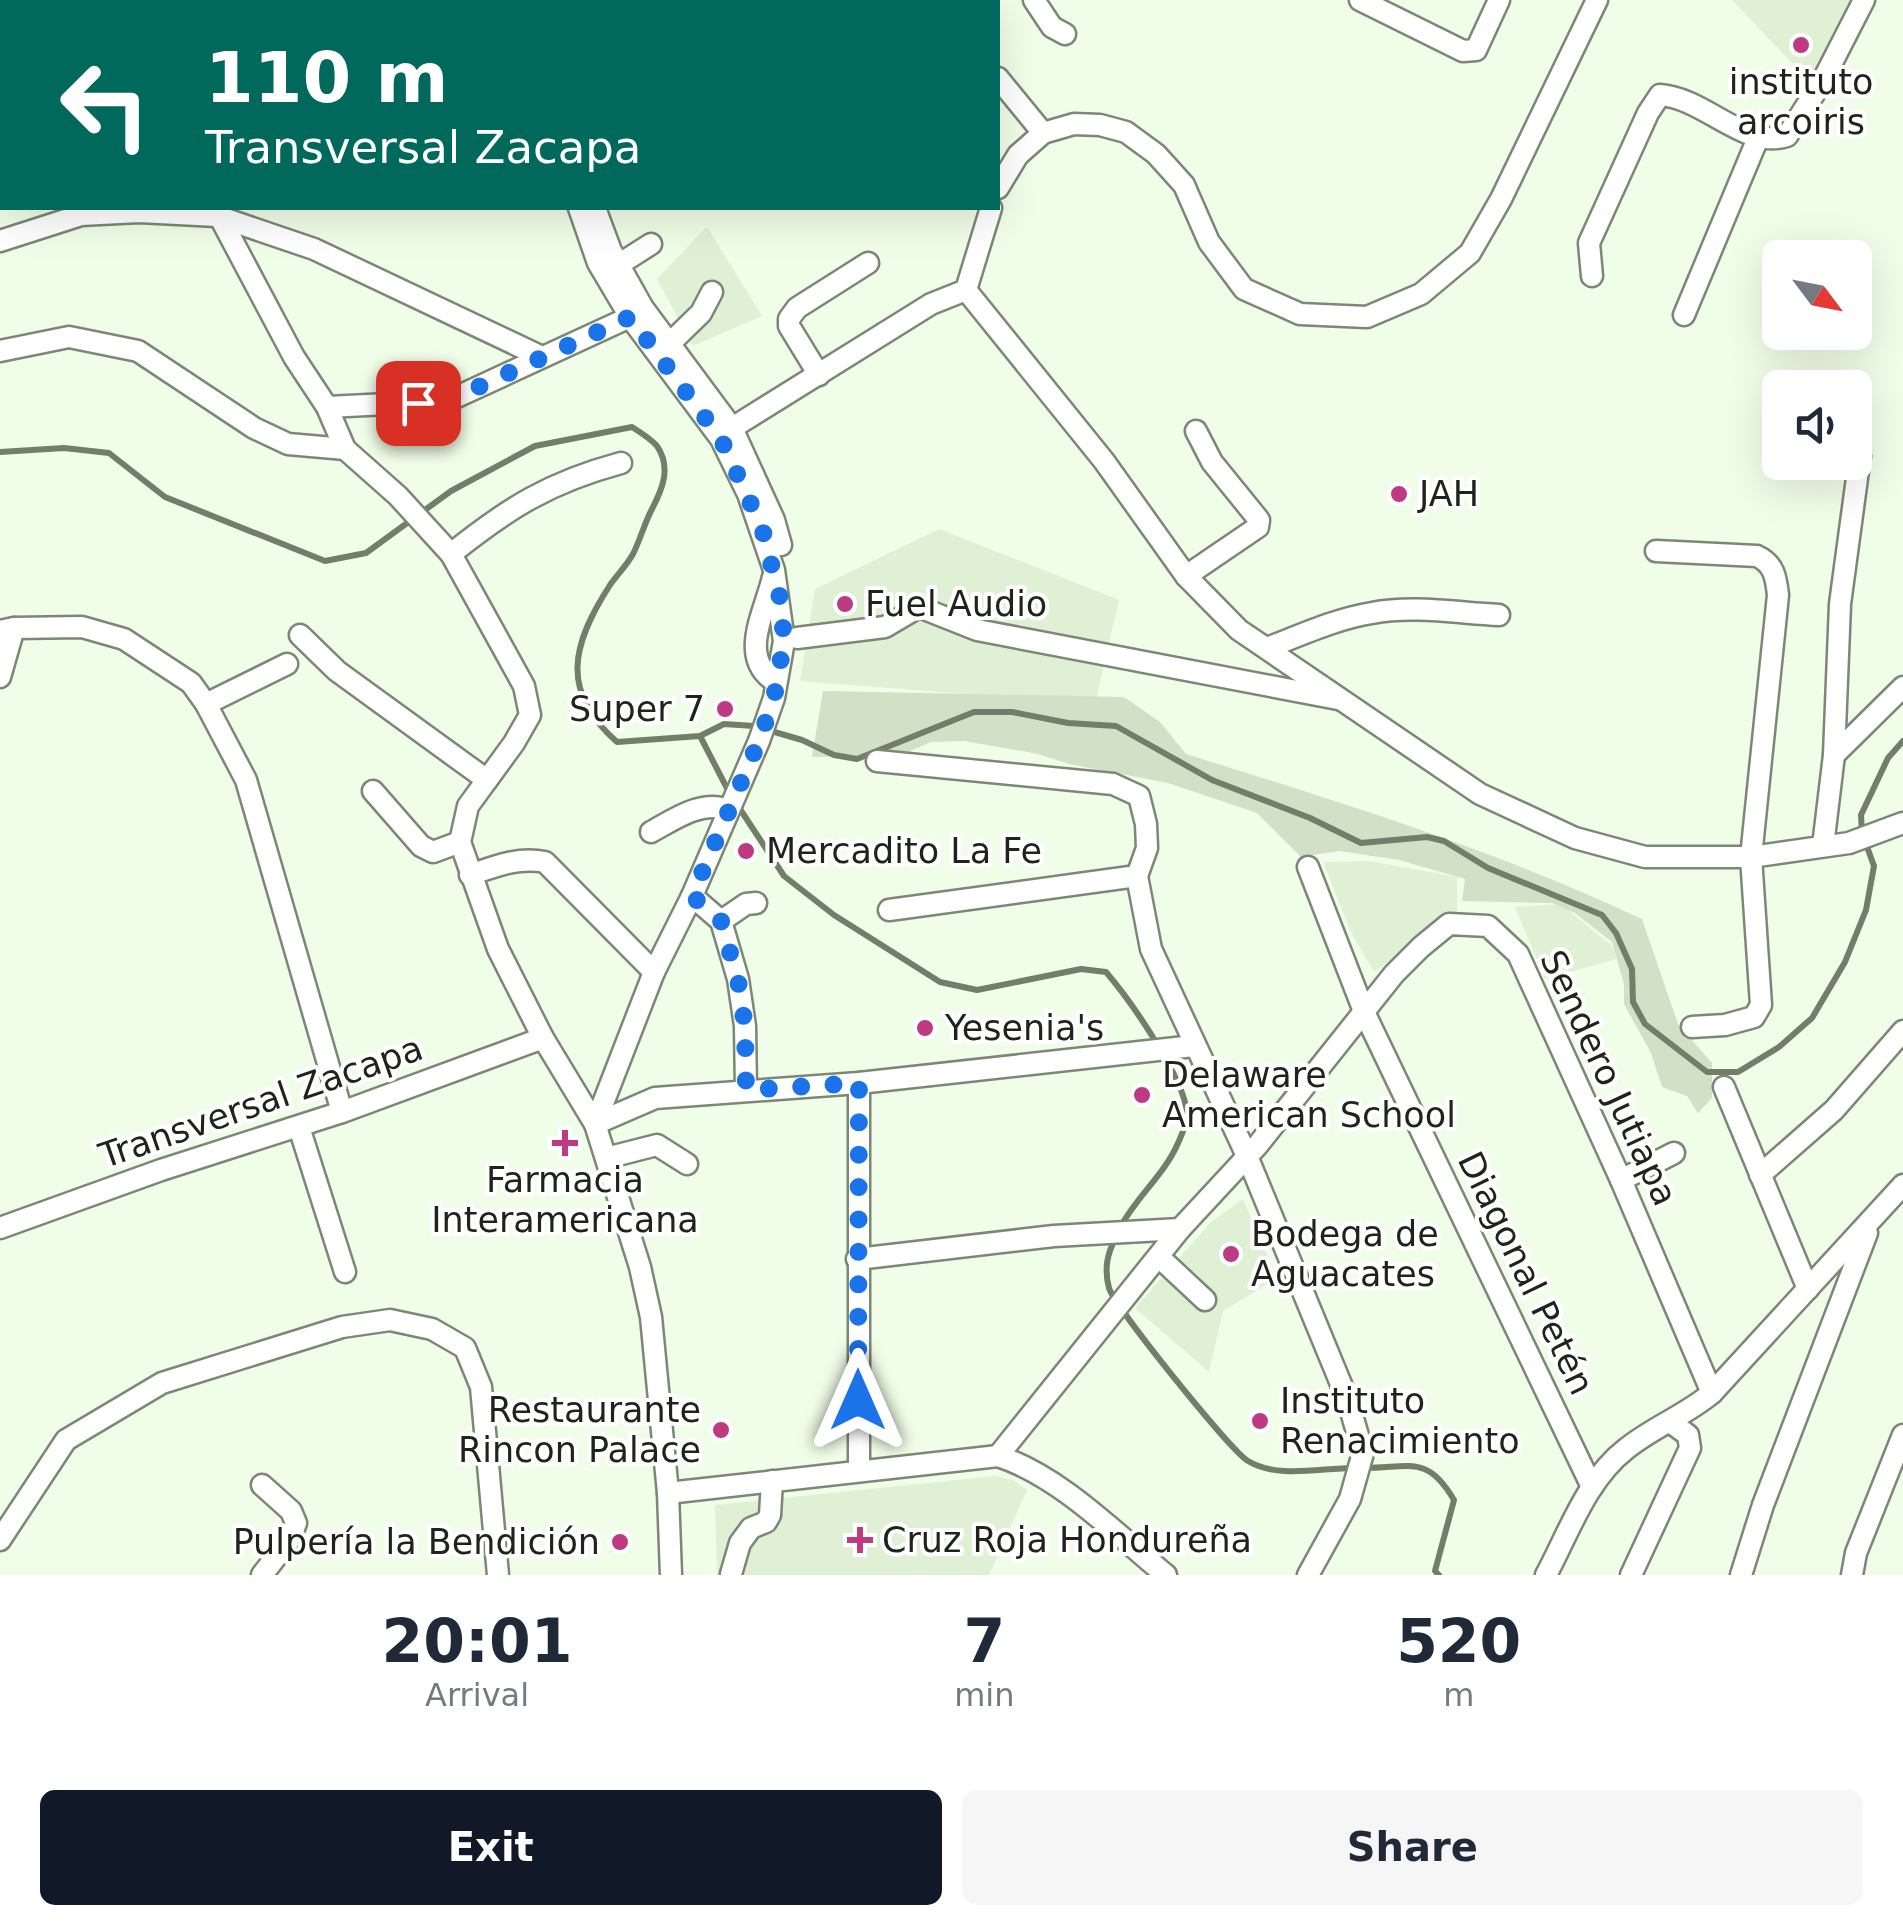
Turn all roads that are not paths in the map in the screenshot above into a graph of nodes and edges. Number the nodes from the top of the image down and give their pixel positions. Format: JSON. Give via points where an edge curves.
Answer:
{"nodes":[{"id":1,"x":1034,"y":0,"type":"edge"},
{"id":2,"x":1360,"y":0,"type":"edge"},
{"id":3,"x":1499,"y":0,"type":"edge"},
{"id":4,"x":1597,"y":0,"type":"edge"},
{"id":5,"x":1864,"y":0,"type":"edge"},
{"id":6,"x":1065,"y":34,"type":"dead end"},
{"id":7,"x":1000,"y":80,"type":"edge"},
{"id":8,"x":1043,"y":133,"type":"junction"},
{"id":9,"x":1758,"y":138,"type":"junction"},
{"id":10,"x":1000,"y":185,"type":"edge"},
{"id":11,"x":581,"y":210,"type":"edge"},
{"id":12,"x":596,"y":210,"type":"edge"},
{"id":13,"x":990,"y":210,"type":"edge"},
{"id":14,"x":216,"y":212,"type":"edge"},
{"id":15,"x":0,"y":241,"type":"edge"},
{"id":16,"x":651,"y":244,"type":"dead end"},
{"id":17,"x":868,"y":263,"type":"dead end"},
{"id":18,"x":618,"y":265,"type":"junction"},
{"id":19,"x":1592,"y":276,"type":"dead end"},
{"id":20,"x":966,"y":290,"type":"junction"},
{"id":21,"x":712,"y":292,"type":"dead end"},
{"id":22,"x":1684,"y":315,"type":"dead end"},
{"id":23,"x":630,"y":317,"type":"junction"},
{"id":24,"x":665,"y":348,"type":"junction"},
{"id":25,"x":0,"y":351,"type":"edge"},
{"id":26,"x":540,"y":356,"type":"junction"},
{"id":27,"x":818,"y":374,"type":"junction"},
{"id":28,"x":327,"y":407,"type":"junction"},
{"id":29,"x":732,"y":428,"type":"junction"},
{"id":30,"x":1196,"y":431,"type":"dead end"},
{"id":31,"x":345,"y":450,"type":"junction"},
{"id":32,"x":621,"y":462,"type":"dead end"},
{"id":33,"x":1857,"y":480,"type":"edge"},
{"id":34,"x":444,"y":547,"type":"junction"},
{"id":35,"x":1656,"y":551,"type":"dead end"},
{"id":36,"x":1186,"y":576,"type":"junction"},
{"id":37,"x":1498,"y":615,"type":"dead end"},
{"id":38,"x":7,"y":630,"type":"edge"},
{"id":39,"x":300,"y":635,"type":"dead end"},
{"id":40,"x":797,"y":638,"type":"junction"},
{"id":41,"x":1267,"y":648,"type":"junction"},
{"id":42,"x":287,"y":664,"type":"dead end"},
{"id":43,"x":0,"y":677,"type":"edge"},
{"id":44,"x":1903,"y":688,"type":"edge"},
{"id":45,"x":779,"y":694,"type":"junction"},
{"id":46,"x":1347,"y":701,"type":"junction"},
{"id":47,"x":206,"y":704,"type":"junction"},
{"id":48,"x":1834,"y":755,"type":"junction"},
{"id":49,"x":877,"y":761,"type":"dead end"},
{"id":50,"x":487,"y":780,"type":"junction"},
{"id":51,"x":373,"y":791,"type":"dead end"},
{"id":52,"x":732,"y":811,"type":"junction"},
{"id":53,"x":1903,"y":823,"type":"edge"},
{"id":54,"x":651,"y":832,"type":"dead end"},
{"id":55,"x":460,"y":842,"type":"junction"},
{"id":56,"x":1824,"y":846,"type":"junction"},
{"id":57,"x":1751,"y":857,"type":"junction"},
{"id":58,"x":1308,"y":866,"type":"dead end"},
{"id":59,"x":470,"y":876,"type":"junction"},
{"id":60,"x":1137,"y":876,"type":"junction"},
{"id":61,"x":692,"y":896,"type":"junction"},
{"id":62,"x":756,"y":903,"type":"dead end"},
{"id":63,"x":889,"y":910,"type":"dead end"},
{"id":64,"x":721,"y":921,"type":"junction"},
{"id":65,"x":654,"y":972,"type":"junction"},
{"id":66,"x":1365,"y":1014,"type":"junction"},
{"id":67,"x":1692,"y":1027,"type":"dead end"},
{"id":68,"x":1903,"y":1032,"type":"edge"},
{"id":69,"x":543,"y":1038,"type":"junction"},
{"id":70,"x":1194,"y":1046,"type":"junction"},
{"id":71,"x":859,"y":1083,"type":"junction"},
{"id":72,"x":1724,"y":1087,"type":"dead end"},
{"id":73,"x":746,"y":1090,"type":"junction"},
{"id":74,"x":342,"y":1112,"type":"junction"},
{"id":75,"x":595,"y":1124,"type":"junction"},
{"id":76,"x":299,"y":1127,"type":"junction"},
{"id":77,"x":1674,"y":1153,"type":"dead end"},
{"id":78,"x":1247,"y":1156,"type":"junction"},
{"id":79,"x":606,"y":1158,"type":"junction"},
{"id":80,"x":687,"y":1164,"type":"dead end"},
{"id":81,"x":1760,"y":1175,"type":"junction"},
{"id":82,"x":1621,"y":1180,"type":"junction"},
{"id":83,"x":1903,"y":1185,"type":"edge"},
{"id":84,"x":1871,"y":1222,"type":"junction"},
{"id":85,"x":0,"y":1228,"type":"edge"},
{"id":86,"x":1180,"y":1230,"type":"junction"},
{"id":87,"x":1159,"y":1257,"type":"junction"},
{"id":88,"x":858,"y":1258,"type":"junction"},
{"id":89,"x":345,"y":1272,"type":"dead end"},
{"id":90,"x":1808,"y":1289,"type":"junction"},
{"id":91,"x":1205,"y":1300,"type":"dead end"},
{"id":92,"x":1712,"y":1392,"type":"junction"},
{"id":93,"x":1670,"y":1422,"type":"junction"},
{"id":94,"x":1903,"y":1436,"type":"edge"},
{"id":95,"x":998,"y":1456,"type":"junction"},
{"id":96,"x":859,"y":1471,"type":"junction"},
{"id":97,"x":772,"y":1481,"type":"junction"},
{"id":98,"x":262,"y":1485,"type":"dead end"},
{"id":99,"x":1592,"y":1487,"type":"junction"},
{"id":100,"x":668,"y":1494,"type":"junction"},
{"id":101,"x":0,"y":1540,"type":"edge"},
{"id":102,"x":730,"y":1574,"type":"edge"},
{"id":103,"x":262,"y":1575,"type":"edge"},
{"id":104,"x":498,"y":1575,"type":"edge"},
{"id":105,"x":671,"y":1575,"type":"edge"},
{"id":106,"x":1166,"y":1575,"type":"edge"},
{"id":107,"x":1308,"y":1575,"type":"edge"},
{"id":108,"x":1546,"y":1575,"type":"edge"},
{"id":109,"x":1631,"y":1575,"type":"edge"},
{"id":110,"x":1741,"y":1575,"type":"edge"},
{"id":111,"x":1852,"y":1575,"type":"edge"}],
"edges":[{"from":1,"to":6,"type":"street"},
{"from":2,"to":3,"type":"street","via":[[1463,51],[1476,50]]},
{"from":4,"to":8,"type":"street","via":[[1470,253],[1421,294],[1367,317],[1300,314],[1244,289],[1209,242],[1184,185],[1126,132],[1074,124]]},
{"from":5,"to":9,"type":"street","via":[[1800,121],[1788,136]]},
{"from":7,"to":8,"type":"street"},
{"from":8,"to":10,"type":"street","via":[[1018,155]]},
{"from":9,"to":19,"type":"street","via":[[1681,96],[1660,94],[1590,243]]},
{"from":9,"to":22,"type":"street"},
{"from":11,"to":23,"type":"street","via":[[598,262]]},
{"from":12,"to":18,"type":"street"},
{"from":13,"to":20,"type":"street"},
{"from":14,"to":15,"type":"street","via":[[80,215]]},
{"from":14,"to":26,"type":"street","via":[[314,248]]},
{"from":14,"to":28,"type":"street"},
{"from":16,"to":18,"type":"street"},
{"from":17,"to":27,"type":"street","via":[[789,319]]},
{"from":18,"to":24,"type":"street"},
{"from":20,"to":27,"type":"street","via":[[930,304]]},
{"from":20,"to":36,"type":"street","via":[[1104,461]]},
{"from":21,"to":24,"type":"street","via":[[701,313]]},
{"from":23,"to":24,"type":"street"},
{"from":23,"to":26,"type":"street"},
{"from":24,"to":29,"type":"street"},
{"from":24,"to":45,"type":"street","via":[[721,439],[762,528],[784,641]]},
{"from":25,"to":31,"type":"street","via":[[69,337],[138,351],[254,428],[288,444]]},
{"from":26,"to":28,"type":"street","via":[[448,401]]},
{"from":27,"to":29,"type":"street"},
{"from":28,"to":31,"type":"street"},
{"from":29,"to":40,"type":"street","via":[[774,520]]},
{"from":30,"to":36,"type":"street","via":[[1259,520]]},
{"from":31,"to":34,"type":"street"},
{"from":32,"to":34,"type":"street","via":[[571,476]]},
{"from":33,"to":48,"type":"street","via":[[1840,604]]},
{"from":34,"to":50,"type":"street","via":[[524,686],[530,715]]},
{"from":35,"to":57,"type":"street","via":[[1756,556],[1773,570],[1778,595]]},
{"from":36,"to":41,"type":"street","via":[[1239,630]]},
{"from":37,"to":41,"type":"street","via":[[1375,612]]},
{"from":38,"to":43,"type":"street"},
{"from":38,"to":47,"type":"street","via":[[82,627],[124,639],[191,684]]},
{"from":39,"to":50,"type":"street","via":[[337,671]]},
{"from":40,"to":45,"type":"street"},
{"from":40,"to":46,"type":"street","via":[[884,627],[918,608],[977,630]]},
{"from":41,"to":46,"type":"street"},
{"from":42,"to":47,"type":"street"},
{"from":44,"to":48,"type":"street"},
{"from":45,"to":52,"type":"street","via":[[771,747]]},
{"from":46,"to":57,"type":"street","via":[[1480,794],[1575,838],[1645,857]]},
{"from":47,"to":74,"type":"street","via":[[246,780]]},
{"from":48,"to":56,"type":"street"},
{"from":49,"to":60,"type":"street","via":[[1113,784],[1139,796],[1147,848]]},
{"from":50,"to":55,"type":"street","via":[[468,806]]},
{"from":51,"to":55,"type":"street","via":[[421,846],[433,852]]},
{"from":52,"to":54,"type":"street","via":[[695,809]]},
{"from":52,"to":61,"type":"street"},
{"from":53,"to":56,"type":"street"},
{"from":55,"to":59,"type":"street"},
{"from":56,"to":57,"type":"street"},
{"from":57,"to":67,"type":"street","via":[[1761,1004],[1754,1017]]},
{"from":58,"to":66,"type":"street","name":"Diagonal Petén"},
{"from":59,"to":65,"type":"street","via":[[509,861],[545,862]]},
{"from":59,"to":69,"type":"street"},
{"from":60,"to":63,"type":"street"},
{"from":60,"to":70,"type":"street","via":[[1151,950]]},
{"from":61,"to":64,"type":"street"},
{"from":61,"to":65,"type":"street"},
{"from":62,"to":64,"type":"street"},
{"from":64,"to":73,"type":"street","via":[[743,1010]]},
{"from":65,"to":75,"type":"street"},
{"from":66,"to":78,"type":"street","name":"Sendero Jutiapa"},
{"from":66,"to":82,"type":"street","name":"Sendero Jutiapa","via":[[1394,974],[1449,924],[1488,926],[1518,954]]},
{"from":66,"to":99,"type":"street","name":"Diagonal Petén"},
{"from":68,"to":81,"type":"street","via":[[1834,1110]]},
{"from":69,"to":74,"type":"street","name":"Transversal Zacapa"},
{"from":69,"to":75,"type":"street"},
{"from":70,"to":71,"type":"street"},
{"from":70,"to":78,"type":"street"},
{"from":71,"to":73,"type":"street"},
{"from":71,"to":88,"type":"street"},
{"from":72,"to":81,"type":"street"},
{"from":73,"to":75,"type":"street","via":[[656,1098]]},
{"from":74,"to":76,"type":"street","name":"Transversal Zacapa"},
{"from":75,"to":79,"type":"street"},
{"from":76,"to":85,"type":"street","name":"Transversal Zacapa"},
{"from":76,"to":89,"type":"street"},
{"from":77,"to":82,"type":"street"},
{"from":78,"to":86,"type":"street","name":"Sendero Jutiapa"},
{"from":78,"to":107,"type":"street","via":[[1348,1400],[1362,1452],[1350,1499]]},
{"from":79,"to":80,"type":"street","via":[[657,1144]]},
{"from":79,"to":100,"type":"street","via":[[650,1318]]},
{"from":81,"to":90,"type":"street"},
{"from":82,"to":92,"type":"street","name":"Sendero Jutiapa"},
{"from":83,"to":84,"type":"street"},
{"from":84,"to":90,"type":"street"},
{"from":84,"to":110,"type":"street"},
{"from":86,"to":87,"type":"street","name":"Sendero Jutiapa"},
{"from":86,"to":88,"type":"street"},
{"from":87,"to":91,"type":"street"},
{"from":87,"to":95,"type":"street","name":"Sendero Jutiapa"},
{"from":88,"to":96,"type":"street"},
{"from":90,"to":92,"type":"street"},
{"from":92,"to":93,"type":"street"},
{"from":93,"to":99,"type":"street","via":[[1628,1446]]},
{"from":93,"to":109,"type":"street","via":[[1688,1435],[1690,1448]]},
{"from":94,"to":111,"type":"street"},
{"from":95,"to":96,"type":"street"},
{"from":95,"to":106,"type":"street","via":[[1051,1482]]},
{"from":96,"to":97,"type":"street"},
{"from":97,"to":100,"type":"street"},
{"from":97,"to":102,"type":"street","via":[[770,1515],[740,1543]]},
{"from":98,"to":103,"type":"street","via":[[296,1523]]},
{"from":99,"to":108,"type":"street"},
{"from":100,"to":105,"type":"street"},
{"from":101,"to":104,"type":"street","via":[[66,1440],[162,1383],[342,1327],[390,1320],[432,1329],[465,1348],[481,1387]]}]}
